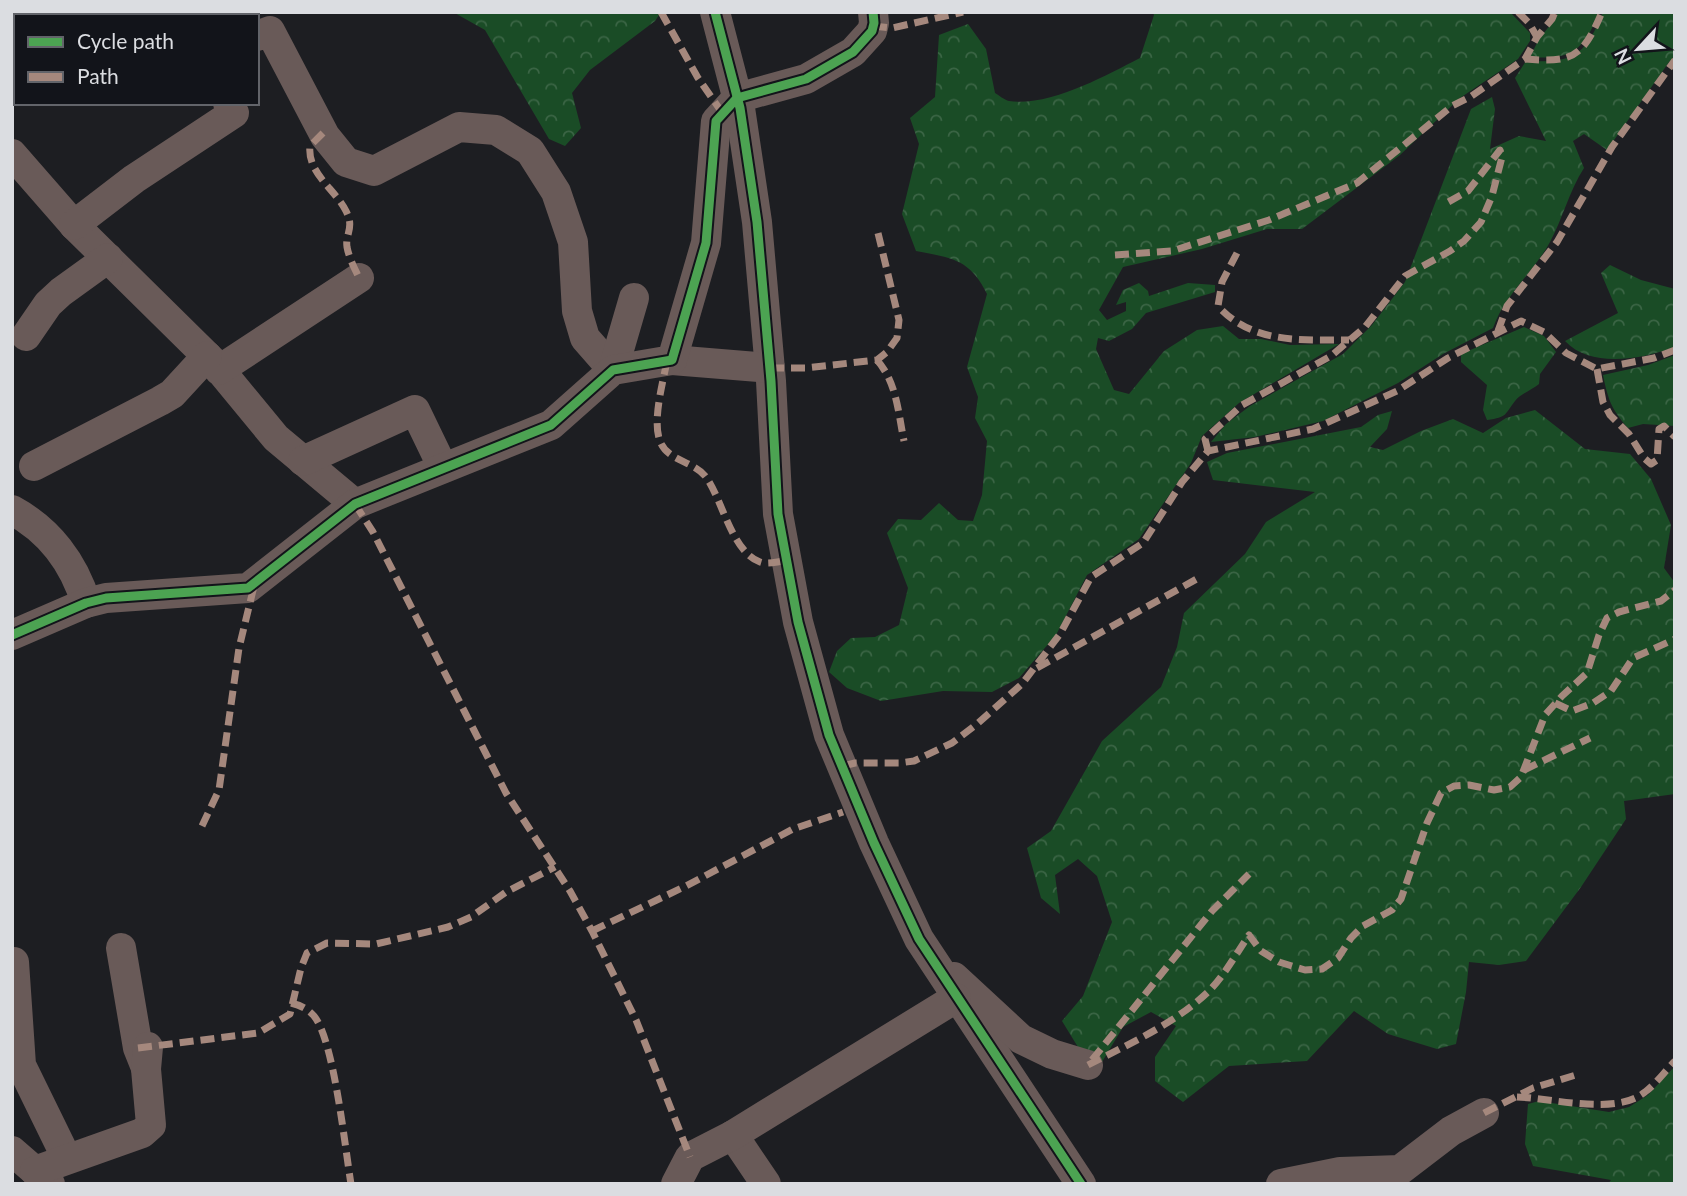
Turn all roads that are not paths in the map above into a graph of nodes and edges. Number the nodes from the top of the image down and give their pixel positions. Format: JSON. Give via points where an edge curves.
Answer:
{"nodes":[{"id":1,"x":715,"y":12,"type":"edge"},
{"id":2,"x":873,"y":12,"type":"edge"},
{"id":3,"x":259,"y":35,"type":"edge"},
{"id":4,"x":737,"y":98,"type":"junction"},
{"id":5,"x":229,"y":105,"type":"edge"},
{"id":6,"x":12,"y":154,"type":"edge"},
{"id":7,"x":74,"y":225,"type":"junction"},
{"id":8,"x":108,"y":258,"type":"junction"},
{"id":9,"x":359,"y":278,"type":"dead end"},
{"id":10,"x":634,"y":298,"type":"dead end"},
{"id":11,"x":26,"y":336,"type":"dead end"},
{"id":12,"x":672,"y":360,"type":"junction"},
{"id":13,"x":213,"y":363,"type":"junction"},
{"id":14,"x":770,"y":368,"type":"junction"},
{"id":15,"x":612,"y":370,"type":"junction"},
{"id":16,"x":303,"y":461,"type":"junction"},
{"id":17,"x":34,"y":466,"type":"dead end"},
{"id":18,"x":443,"y":468,"type":"junction"},
{"id":19,"x":355,"y":504,"type":"junction"},
{"id":20,"x":12,"y":510,"type":"edge"},
{"id":21,"x":86,"y":603,"type":"junction"},
{"id":22,"x":12,"y":635,"type":"edge"},
{"id":23,"x":121,"y":948,"type":"dead end"},
{"id":24,"x":930,"y":957,"type":"junction"},
{"id":25,"x":14,"y":962,"type":"dead end"},
{"id":26,"x":956,"y":998,"type":"junction"},
{"id":27,"x":15,"y":1018,"type":"edge"},
{"id":28,"x":1088,"y":1065,"type":"dead end"},
{"id":29,"x":1484,"y":1113,"type":"dead end"},
{"id":30,"x":733,"y":1135,"type":"junction"},
{"id":31,"x":12,"y":1151,"type":"edge"},
{"id":32,"x":67,"y":1159,"type":"junction"},
{"id":33,"x":42,"y":1177,"type":"edge"},
{"id":34,"x":676,"y":1184,"type":"edge"},
{"id":35,"x":766,"y":1184,"type":"edge"},
{"id":36,"x":1080,"y":1184,"type":"edge"},
{"id":37,"x":1281,"y":1184,"type":"edge"}],
"edges":[{"from":1,"to":4,"type":"street"},
{"from":2,"to":4,"type":"street","via":[[872,31],[853,52],[806,79]]},
{"from":3,"to":15,"type":"street","via":[[270,31],[325,136],[346,162],[374,171],[460,127],[496,130],[530,151],[556,192],[573,242],[577,311],[585,338]]},
{"from":4,"to":12,"type":"street","via":[[716,121],[706,243]]},
{"from":4,"to":14,"type":"street","via":[[757,222]]},
{"from":5,"to":7,"type":"street","via":[[234,113]]},
{"from":6,"to":7,"type":"street"},
{"from":7,"to":8,"type":"street"},
{"from":8,"to":11,"type":"street","via":[[48,304]]},
{"from":8,"to":13,"type":"street"},
{"from":9,"to":13,"type":"street"},
{"from":10,"to":15,"type":"street"},
{"from":12,"to":14,"type":"street"},
{"from":12,"to":15,"type":"street"},
{"from":13,"to":16,"type":"street","via":[[276,438]]},
{"from":13,"to":17,"type":"street","via":[[160,401]]},
{"from":14,"to":24,"type":"street","via":[[778,514],[805,647],[830,734],[874,843]]},
{"from":15,"to":18,"type":"street","via":[[551,425]]},
{"from":16,"to":18,"type":"street","via":[[415,410]]},
{"from":16,"to":19,"type":"street"},
{"from":18,"to":19,"type":"street"},
{"from":19,"to":21,"type":"street","via":[[248,588]]},
{"from":20,"to":21,"type":"street","via":[[44,531],[68,560]]},
{"from":21,"to":22,"type":"street"},
{"from":23,"to":32,"type":"street","via":[[138,1048],[147,1058],[150,1125],[142,1133]]},
{"from":24,"to":26,"type":"street"},
{"from":24,"to":28,"type":"street","via":[[1021,1039]]},
{"from":25,"to":27,"type":"street"},
{"from":26,"to":30,"type":"street"},
{"from":26,"to":36,"type":"street"},
{"from":27,"to":32,"type":"street","via":[[21,1065]]},
{"from":29,"to":37,"type":"street","via":[[1451,1131],[1400,1170],[1340,1172]]},
{"from":30,"to":34,"type":"street","via":[[690,1157]]},
{"from":30,"to":35,"type":"street"},
{"from":31,"to":33,"type":"street"},
{"from":32,"to":33,"type":"street"}]}
